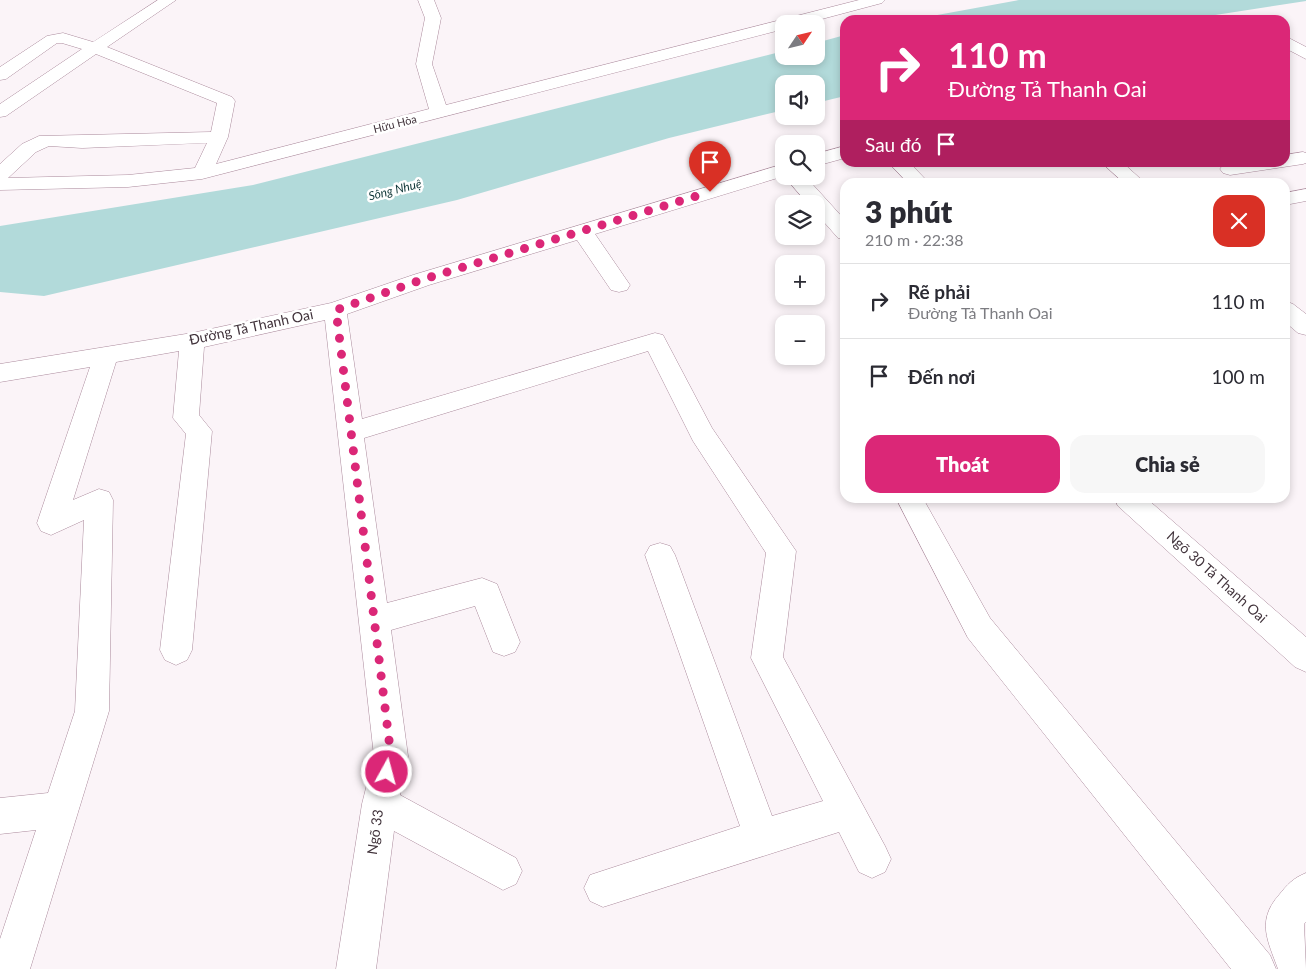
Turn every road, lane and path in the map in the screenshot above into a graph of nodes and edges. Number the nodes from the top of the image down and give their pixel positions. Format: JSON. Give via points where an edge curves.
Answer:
{"nodes":[{"id":1,"x":168,"y":0,"type":"edge"},
{"id":2,"x":426,"y":0,"type":"edge"},
{"id":3,"x":877,"y":0,"type":"edge"},
{"id":4,"x":819,"y":15,"type":"edge"},
{"id":5,"x":775,"y":26,"type":"edge"},
{"id":6,"x":1306,"y":34,"type":"edge"},
{"id":7,"x":1290,"y":36,"type":"edge"},
{"id":8,"x":1290,"y":44,"type":"edge"},
{"id":9,"x":95,"y":48,"type":"junction"},
{"id":10,"x":1306,"y":54,"type":"edge"},
{"id":11,"x":0,"y":75,"type":"edge"},
{"id":12,"x":0,"y":112,"type":"edge"},
{"id":13,"x":439,"y":112,"type":"junction"},
{"id":14,"x":219,"y":137,"type":"junction"},
{"id":15,"x":840,"y":153,"type":"edge"},
{"id":16,"x":825,"y":158,"type":"edge"},
{"id":17,"x":902,"y":167,"type":"edge"},
{"id":18,"x":1116,"y":167,"type":"edge"},
{"id":19,"x":1227,"y":167,"type":"edge"},
{"id":20,"x":202,"y":173,"type":"junction"},
{"id":21,"x":775,"y":173,"type":"edge"},
{"id":22,"x":0,"y":175,"type":"edge"},
{"id":23,"x":914,"y":178,"type":"edge"},
{"id":24,"x":1129,"y":178,"type":"edge"},
{"id":25,"x":1242,"y":178,"type":"edge"},
{"id":26,"x":0,"y":184,"type":"edge"},
{"id":27,"x":802,"y":185,"type":"edge"},
{"id":28,"x":1306,"y":196,"type":"edge"},
{"id":29,"x":1290,"y":198,"type":"edge"},
{"id":30,"x":840,"y":227,"type":"edge"},
{"id":31,"x":582,"y":231,"type":"junction"},
{"id":32,"x":619,"y":285,"type":"dead end"},
{"id":33,"x":336,"y":310,"type":"junction"},
{"id":34,"x":1290,"y":313,"type":"edge"},
{"id":35,"x":1306,"y":327,"type":"edge"},
{"id":36,"x":192,"y":340,"type":"junction"},
{"id":37,"x":106,"y":355,"type":"junction"},
{"id":38,"x":0,"y":373,"type":"edge"},
{"id":39,"x":352,"y":432,"type":"junction"},
{"id":40,"x":911,"y":503,"type":"edge"},
{"id":41,"x":1134,"y":503,"type":"edge"},
{"id":42,"x":660,"y":555,"type":"dead end"},
{"id":43,"x":375,"y":620,"type":"junction"},
{"id":44,"x":504,"y":642,"type":"dead end"},
{"id":45,"x":176,"y":650,"type":"dead end"},
{"id":46,"x":1306,"y":657,"type":"edge"},
{"id":47,"x":380,"y":804,"type":"junction"},
{"id":48,"x":61,"y":809,"type":"junction"},
{"id":49,"x":848,"y":812,"type":"junction"},
{"id":50,"x":0,"y":816,"type":"edge"},
{"id":51,"x":762,"y":837,"type":"junction"},
{"id":52,"x":872,"y":859,"type":"dead end"},
{"id":53,"x":503,"y":871,"type":"dead end"},
{"id":54,"x":603,"y":888,"type":"dead end"},
{"id":55,"x":1306,"y":892,"type":"edge"},
{"id":56,"x":10,"y":969,"type":"edge"},
{"id":57,"x":356,"y":969,"type":"edge"},
{"id":58,"x":1256,"y":969,"type":"edge"},
{"id":59,"x":1298,"y":969,"type":"edge"}],
"edges":[{"from":1,"to":9,"type":"street"},
{"from":2,"to":13,"type":"street","via":[[433,18],[424,64]]},
{"from":3,"to":4,"type":"street","name":"Hữu Hòa"},
{"from":5,"to":13,"type":"street","name":"Hữu Hòa"},
{"from":6,"to":7,"type":"street"},
{"from":8,"to":10,"type":"street"},
{"from":9,"to":11,"type":"street","via":[[53,38]]},
{"from":9,"to":12,"type":"street"},
{"from":9,"to":14,"type":"street","via":[[226,101]]},
{"from":13,"to":20,"type":"street","name":"Hữu Hòa"},
{"from":14,"to":20,"type":"street"},
{"from":14,"to":22,"type":"street","via":[[82,142],[46,140],[29,148]]},
{"from":15,"to":16,"type":"street"},
{"from":17,"to":23,"type":"street"},
{"from":18,"to":24,"type":"street"},
{"from":19,"to":25,"type":"street"},
{"from":20,"to":26,"type":"street","name":"Hữu Hòa","via":[[128,181]]},
{"from":21,"to":31,"type":"street","name":"Đường Tả Thanh Oai"},
{"from":27,"to":30,"type":"street"},
{"from":28,"to":29,"type":"street"},
{"from":31,"to":32,"type":"street"},
{"from":31,"to":33,"type":"street","name":"Đường Tả Thanh Oai","via":[[421,280]]},
{"from":33,"to":36,"type":"street","name":"Đường Tả Thanh Oai"},
{"from":33,"to":39,"type":"street","name":"Ngõ 33"},
{"from":34,"to":35,"type":"street"},
{"from":36,"to":37,"type":"street","name":"Đường Tả Thanh Oai"},
{"from":36,"to":45,"type":"street","via":[[186,418],[199,431]]},
{"from":37,"to":38,"type":"street","name":"Đường Tả Thanh Oai"},
{"from":37,"to":48,"type":"street","via":[[51,523],[99,500],[92,711]]},
{"from":39,"to":43,"type":"street","name":"Ngõ 33"},
{"from":39,"to":49,"type":"street","via":[[655,341],[702,434],[780,551],[767,658]]},
{"from":40,"to":58,"type":"street","via":[[979,628]]},
{"from":41,"to":46,"type":"street","name":"Ngõ 30 Tả Thanh Oai"},
{"from":42,"to":51,"type":"street"},
{"from":43,"to":44,"type":"street","via":[[482,591],[486,593]]},
{"from":43,"to":47,"type":"street","name":"Ngõ 33","via":[[391,756]]},
{"from":47,"to":53,"type":"street"},
{"from":47,"to":57,"type":"street","name":"Ngõ 33"},
{"from":48,"to":50,"type":"street"},
{"from":48,"to":56,"type":"street"},
{"from":49,"to":51,"type":"street"},
{"from":49,"to":52,"type":"street"},
{"from":51,"to":54,"type":"street"},
{"from":55,"to":59,"type":"street","via":[[1285,917],[1285,934]]}]}
